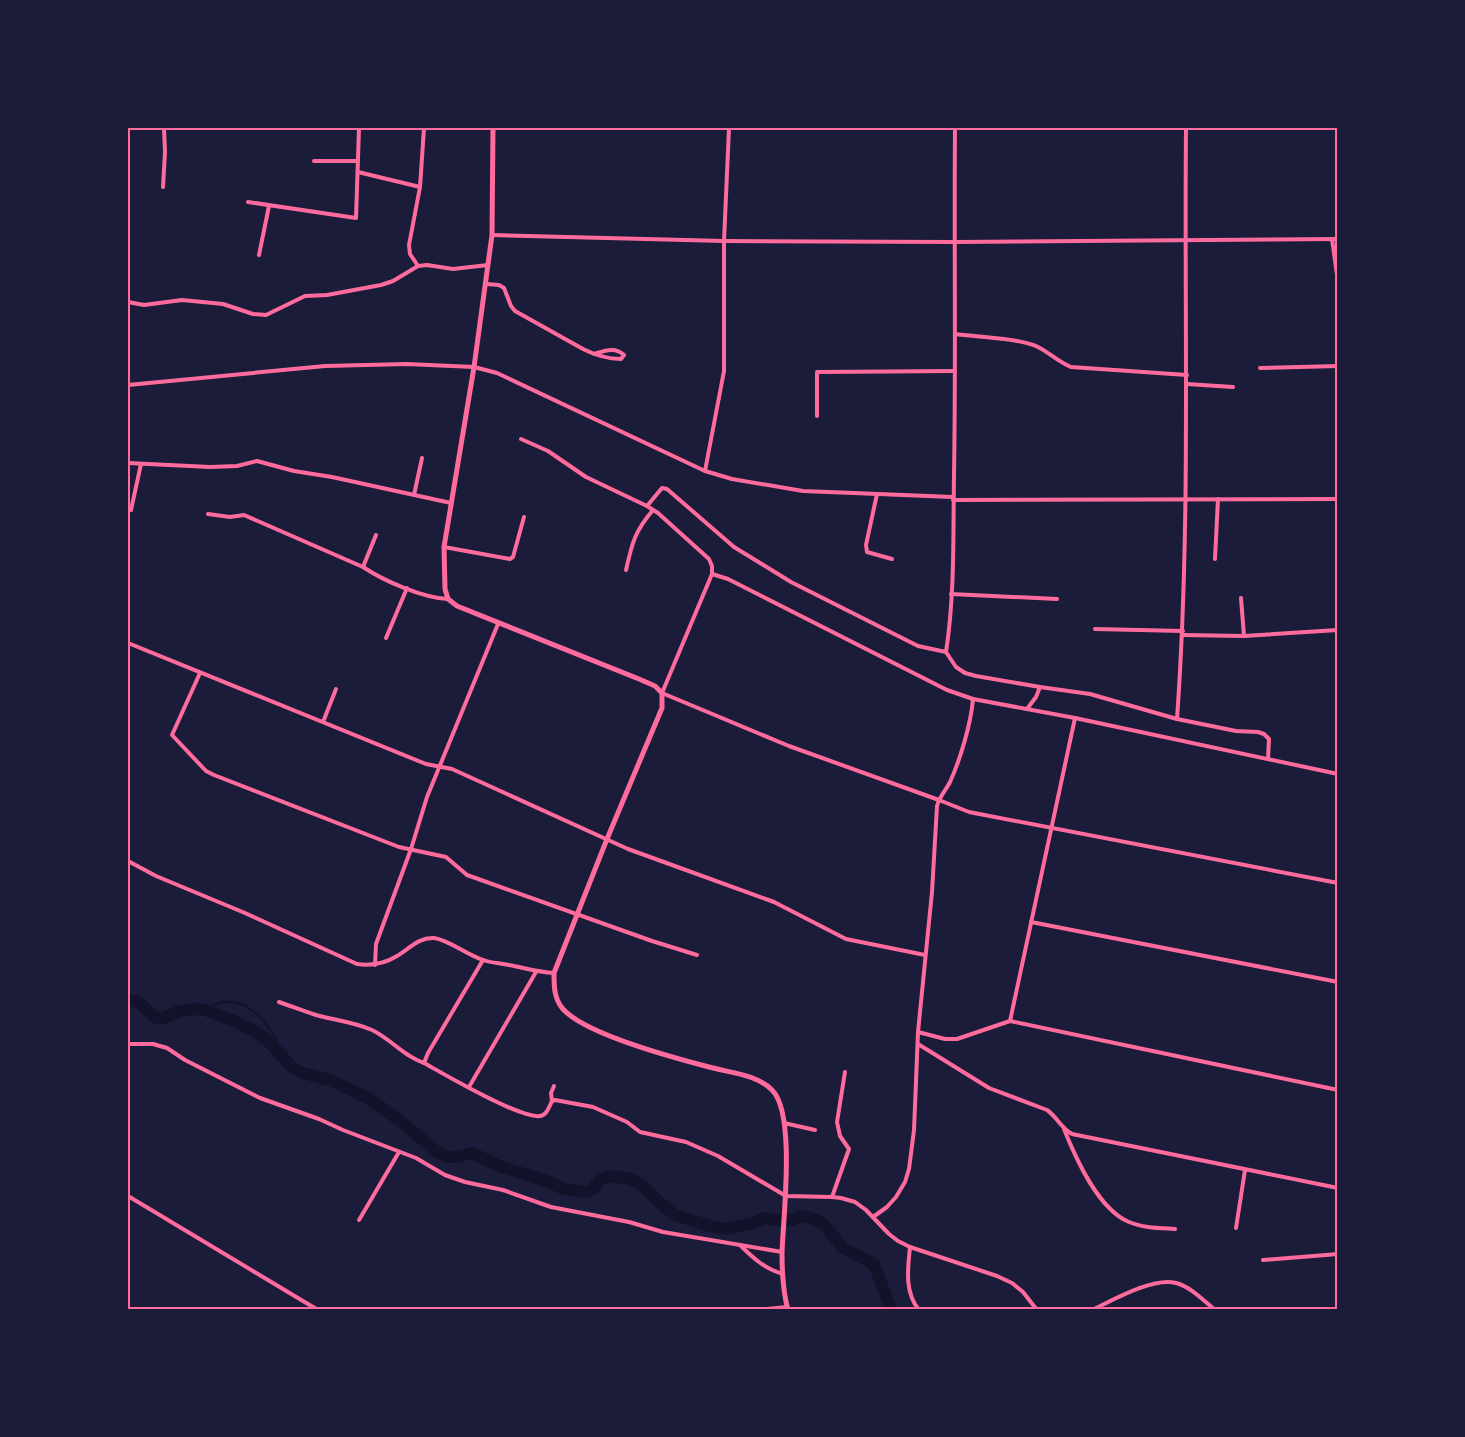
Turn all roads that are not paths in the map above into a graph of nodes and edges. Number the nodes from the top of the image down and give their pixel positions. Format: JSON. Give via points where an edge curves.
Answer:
{"nodes":[{"id":1,"x":164,"y":128,"type":"edge"},
{"id":2,"x":359,"y":128,"type":"edge"},
{"id":3,"x":424,"y":128,"type":"edge"},
{"id":4,"x":493,"y":128,"type":"edge"},
{"id":5,"x":729,"y":128,"type":"edge"},
{"id":6,"x":955,"y":128,"type":"edge"},
{"id":7,"x":1186,"y":128,"type":"edge"},
{"id":8,"x":314,"y":161,"type":"dead end"},
{"id":9,"x":358,"y":161,"type":"junction"},
{"id":10,"x":358,"y":172,"type":"junction"},
{"id":11,"x":163,"y":187,"type":"dead end"},
{"id":12,"x":420,"y":187,"type":"junction"},
{"id":13,"x":248,"y":202,"type":"dead end"},
{"id":14,"x":269,"y":206,"type":"junction"},
{"id":15,"x":492,"y":236,"type":"junction"},
{"id":16,"x":1335,"y":239,"type":"edge"},
{"id":17,"x":724,"y":241,"type":"junction"},
{"id":18,"x":1185,"y":241,"type":"junction"},
{"id":19,"x":954,"y":242,"type":"junction"},
{"id":20,"x":259,"y":255,"type":"dead end"},
{"id":21,"x":488,"y":265,"type":"junction"},
{"id":22,"x":418,"y":266,"type":"junction"},
{"id":23,"x":1338,"y":282,"type":"edge"},
{"id":24,"x":486,"y":284,"type":"junction"},
{"id":25,"x":128,"y":302,"type":"edge"},
{"id":26,"x":955,"y":334,"type":"junction"},
{"id":27,"x":594,"y":354,"type":"junction"},
{"id":28,"x":1338,"y":366,"type":"edge"},
{"id":29,"x":474,"y":367,"type":"junction"},
{"id":30,"x":1260,"y":368,"type":"dead end"},
{"id":31,"x":955,"y":371,"type":"junction"},
{"id":32,"x":1187,"y":375,"type":"junction"},
{"id":33,"x":1187,"y":384,"type":"junction"},
{"id":34,"x":128,"y":386,"type":"edge"},
{"id":35,"x":1233,"y":387,"type":"dead end"},
{"id":36,"x":816,"y":416,"type":"dead end"},
{"id":37,"x":521,"y":439,"type":"dead end"},
{"id":38,"x":422,"y":458,"type":"dead end"},
{"id":39,"x":128,"y":463,"type":"edge"},
{"id":40,"x":141,"y":464,"type":"junction"},
{"id":41,"x":705,"y":471,"type":"junction"},
{"id":42,"x":878,"y":494,"type":"junction"},
{"id":43,"x":414,"y":495,"type":"junction"},
{"id":44,"x":953,"y":498,"type":"junction"},
{"id":45,"x":1186,"y":499,"type":"junction"},
{"id":46,"x":1218,"y":499,"type":"junction"},
{"id":47,"x":1338,"y":499,"type":"edge"},
{"id":48,"x":451,"y":503,"type":"junction"},
{"id":49,"x":648,"y":506,"type":"junction"},
{"id":50,"x":131,"y":510,"type":"dead end"},
{"id":51,"x":653,"y":510,"type":"junction"},
{"id":52,"x":208,"y":514,"type":"dead end"},
{"id":53,"x":524,"y":517,"type":"dead end"},
{"id":54,"x":376,"y":536,"type":"dead end"},
{"id":55,"x":444,"y":546,"type":"junction"},
{"id":56,"x":892,"y":559,"type":"dead end"},
{"id":57,"x":1215,"y":559,"type":"dead end"},
{"id":58,"x":363,"y":568,"type":"junction"},
{"id":59,"x":626,"y":570,"type":"dead end"},
{"id":60,"x":712,"y":574,"type":"junction"},
{"id":61,"x":408,"y":588,"type":"junction"},
{"id":62,"x":952,"y":594,"type":"junction"},
{"id":63,"x":1241,"y":598,"type":"dead end"},
{"id":64,"x":448,"y":599,"type":"junction"},
{"id":65,"x":1057,"y":599,"type":"dead end"},
{"id":66,"x":498,"y":624,"type":"junction"},
{"id":67,"x":1095,"y":629,"type":"dead end"},
{"id":68,"x":1338,"y":630,"type":"edge"},
{"id":69,"x":1183,"y":633,"type":"junction"},
{"id":70,"x":1244,"y":636,"type":"junction"},
{"id":71,"x":386,"y":638,"type":"dead end"},
{"id":72,"x":128,"y":643,"type":"edge"},
{"id":73,"x":946,"y":652,"type":"junction"},
{"id":74,"x":200,"y":673,"type":"junction"},
{"id":75,"x":1040,"y":688,"type":"junction"},
{"id":76,"x":336,"y":689,"type":"dead end"},
{"id":77,"x":662,"y":693,"type":"junction"},
{"id":78,"x":973,"y":699,"type":"junction"},
{"id":79,"x":1027,"y":709,"type":"junction"},
{"id":80,"x":1075,"y":718,"type":"junction"},
{"id":81,"x":1176,"y":719,"type":"junction"},
{"id":82,"x":323,"y":722,"type":"junction"},
{"id":83,"x":1268,"y":759,"type":"junction"},
{"id":84,"x":440,"y":767,"type":"junction"},
{"id":85,"x":1338,"y":774,"type":"edge"},
{"id":86,"x":938,"y":800,"type":"junction"},
{"id":87,"x":1051,"y":827,"type":"junction"},
{"id":88,"x":606,"y":839,"type":"junction"},
{"id":89,"x":411,"y":849,"type":"junction"},
{"id":90,"x":128,"y":861,"type":"edge"},
{"id":91,"x":1338,"y":883,"type":"edge"},
{"id":92,"x":577,"y":914,"type":"junction"},
{"id":93,"x":1031,"y":922,"type":"junction"},
{"id":94,"x":697,"y":955,"type":"dead end"},
{"id":95,"x":925,"y":955,"type":"junction"},
{"id":96,"x":483,"y":960,"type":"junction"},
{"id":97,"x":375,"y":965,"type":"junction"},
{"id":98,"x":536,"y":972,"type":"junction"},
{"id":99,"x":554,"y":973,"type":"junction"},
{"id":100,"x":1338,"y":982,"type":"edge"},
{"id":101,"x":279,"y":1002,"type":"dead end"},
{"id":102,"x":1010,"y":1021,"type":"junction"},
{"id":103,"x":918,"y":1032,"type":"junction"},
{"id":104,"x":128,"y":1044,"type":"edge"},
{"id":105,"x":918,"y":1044,"type":"junction"},
{"id":106,"x":424,"y":1063,"type":"junction"},
{"id":107,"x":845,"y":1072,"type":"dead end"},
{"id":108,"x":469,"y":1086,"type":"junction"},
{"id":109,"x":554,"y":1086,"type":"dead end"},
{"id":110,"x":1338,"y":1090,"type":"edge"},
{"id":111,"x":552,"y":1101,"type":"junction"},
{"id":112,"x":784,"y":1123,"type":"junction"},
{"id":113,"x":1064,"y":1129,"type":"junction"},
{"id":114,"x":815,"y":1130,"type":"dead end"},
{"id":115,"x":399,"y":1152,"type":"junction"},
{"id":116,"x":1245,"y":1170,"type":"junction"},
{"id":117,"x":1338,"y":1188,"type":"edge"},
{"id":118,"x":128,"y":1196,"type":"edge"},
{"id":119,"x":786,"y":1196,"type":"junction"},
{"id":120,"x":832,"y":1197,"type":"junction"},
{"id":121,"x":872,"y":1217,"type":"junction"},
{"id":122,"x":359,"y":1220,"type":"dead end"},
{"id":123,"x":1236,"y":1228,"type":"dead end"},
{"id":124,"x":1175,"y":1229,"type":"dead end"},
{"id":125,"x":739,"y":1245,"type":"junction"},
{"id":126,"x":910,"y":1247,"type":"junction"},
{"id":127,"x":782,"y":1252,"type":"junction"},
{"id":128,"x":1338,"y":1254,"type":"edge"},
{"id":129,"x":1263,"y":1260,"type":"dead end"},
{"id":130,"x":783,"y":1274,"type":"junction"},
{"id":131,"x":787,"y":1308,"type":"edge"},
{"id":132,"x":1338,"y":1308,"type":"edge"},
{"id":133,"x":318,"y":1310,"type":"edge"},
{"id":134,"x":757,"y":1310,"type":"edge"},
{"id":135,"x":919,"y":1310,"type":"edge"},
{"id":136,"x":1037,"y":1310,"type":"edge"},
{"id":137,"x":1092,"y":1310,"type":"edge"},
{"id":138,"x":1215,"y":1310,"type":"edge"},
{"id":139,"x":1324,"y":1310,"type":"edge"}],
"edges":[{"from":1,"to":11,"type":"street"},
{"from":2,"to":9,"type":"street"},
{"from":3,"to":12,"type":"street"},
{"from":4,"to":15,"type":"main road"},
{"from":5,"to":17,"type":"street"},
{"from":6,"to":19,"type":"street"},
{"from":7,"to":18,"type":"street"},
{"from":8,"to":9,"type":"street"},
{"from":9,"to":10,"type":"street"},
{"from":10,"to":12,"type":"street"},
{"from":10,"to":14,"type":"street","via":[[356,218]]},
{"from":12,"to":22,"type":"street","via":[[409,245],[410,254]]},
{"from":13,"to":14,"type":"street"},
{"from":14,"to":20,"type":"street"},
{"from":15,"to":17,"type":"street"},
{"from":15,"to":21,"type":"main road"},
{"from":16,"to":18,"type":"street"},
{"from":16,"to":23,"type":"street"},
{"from":17,"to":19,"type":"street"},
{"from":17,"to":41,"type":"street","via":[[724,370]]},
{"from":18,"to":19,"type":"street"},
{"from":18,"to":32,"type":"street"},
{"from":19,"to":26,"type":"street"},
{"from":21,"to":22,"type":"street","via":[[453,269]]},
{"from":21,"to":24,"type":"main road"},
{"from":22,"to":25,"type":"street","via":[[381,285],[305,296],[266,314],[207,302],[182,300],[144,305]]},
{"from":24,"to":27,"type":"street","via":[[504,288],[515,311]]},
{"from":24,"to":29,"type":"main road"},
{"from":26,"to":31,"type":"street"},
{"from":26,"to":32,"type":"street","via":[[1026,343],[1072,367]]},
{"from":27,"to":27,"type":"street","via":[[610,359],[621,359],[624,354],[611,350]]},
{"from":28,"to":30,"type":"street"},
{"from":29,"to":34,"type":"street","via":[[407,364],[325,366]]},
{"from":29,"to":41,"type":"street","via":[[497,373]]},
{"from":29,"to":48,"type":"main road"},
{"from":31,"to":36,"type":"street","via":[[817,372]]},
{"from":31,"to":44,"type":"street"},
{"from":32,"to":33,"type":"street"},
{"from":33,"to":35,"type":"street"},
{"from":33,"to":45,"type":"street"},
{"from":37,"to":49,"type":"street","via":[[548,451],[586,477]]},
{"from":38,"to":43,"type":"street"},
{"from":39,"to":40,"type":"street"},
{"from":40,"to":43,"type":"street","via":[[210,467],[257,461]]},
{"from":40,"to":50,"type":"street"},
{"from":41,"to":42,"type":"street","via":[[794,490]]},
{"from":42,"to":44,"type":"street"},
{"from":42,"to":56,"type":"street","via":[[867,552]]},
{"from":43,"to":48,"type":"street"},
{"from":44,"to":45,"type":"street"},
{"from":44,"to":62,"type":"street"},
{"from":45,"to":46,"type":"street"},
{"from":45,"to":69,"type":"street"},
{"from":46,"to":47,"type":"street"},
{"from":46,"to":57,"type":"street"},
{"from":48,"to":55,"type":"main road"},
{"from":49,"to":51,"type":"street"},
{"from":49,"to":73,"type":"street","via":[[662,488],[667,489],[734,547],[791,582],[918,646]]},
{"from":51,"to":59,"type":"street","via":[[636,533]]},
{"from":51,"to":60,"type":"street","via":[[708,559]]},
{"from":52,"to":58,"type":"street","via":[[244,515]]},
{"from":53,"to":55,"type":"street","via":[[510,559]]},
{"from":54,"to":58,"type":"street"},
{"from":55,"to":64,"type":"main road"},
{"from":58,"to":61,"type":"street"},
{"from":60,"to":77,"type":"street"},
{"from":60,"to":78,"type":"street","via":[[728,579],[948,690]]},
{"from":61,"to":64,"type":"street"},
{"from":61,"to":71,"type":"street"},
{"from":62,"to":65,"type":"street"},
{"from":62,"to":73,"type":"street"},
{"from":63,"to":70,"type":"street"},
{"from":64,"to":66,"type":"main road"},
{"from":66,"to":77,"type":"main road","via":[[656,686]]},
{"from":66,"to":84,"type":"street"},
{"from":67,"to":69,"type":"street"},
{"from":68,"to":70,"type":"street"},
{"from":69,"to":70,"type":"street"},
{"from":69,"to":81,"type":"street"},
{"from":72,"to":74,"type":"street"},
{"from":73,"to":75,"type":"street","via":[[956,667],[965,672]]},
{"from":74,"to":82,"type":"street"},
{"from":74,"to":89,"type":"street","via":[[172,734],[206,771]]},
{"from":75,"to":79,"type":"street"},
{"from":75,"to":81,"type":"street","via":[[1110,699]]},
{"from":76,"to":82,"type":"street"},
{"from":77,"to":86,"type":"street","via":[[789,746]]},
{"from":77,"to":88,"type":"main road","via":[[662,708]]},
{"from":78,"to":79,"type":"street"},
{"from":78,"to":86,"type":"street","via":[[965,738],[950,783]]},
{"from":79,"to":80,"type":"street"},
{"from":80,"to":83,"type":"street"},
{"from":80,"to":87,"type":"street"},
{"from":81,"to":83,"type":"street","via":[[1264,734],[1269,739]]},
{"from":82,"to":84,"type":"street"},
{"from":83,"to":85,"type":"street"},
{"from":84,"to":88,"type":"street"},
{"from":84,"to":89,"type":"street"},
{"from":86,"to":87,"type":"street","via":[[969,812]]},
{"from":86,"to":95,"type":"street"},
{"from":87,"to":91,"type":"street"},
{"from":87,"to":93,"type":"street"},
{"from":88,"to":92,"type":"main road"},
{"from":88,"to":95,"type":"street","via":[[774,902],[846,939]]},
{"from":89,"to":92,"type":"street","via":[[446,857],[467,875]]},
{"from":89,"to":97,"type":"street","via":[[376,944]]},
{"from":90,"to":97,"type":"street","via":[[357,964]]},
{"from":92,"to":94,"type":"street"},
{"from":92,"to":99,"type":"main road"},
{"from":93,"to":100,"type":"street"},
{"from":93,"to":102,"type":"street"},
{"from":95,"to":103,"type":"street"},
{"from":96,"to":97,"type":"street","via":[[436,938],[427,938]]},
{"from":96,"to":98,"type":"street"},
{"from":96,"to":106,"type":"street"},
{"from":98,"to":99,"type":"street"},
{"from":98,"to":108,"type":"street"},
{"from":99,"to":112,"type":"main road","via":[[556,996],[571,1017],[661,1053],[755,1078],[774,1091],[780,1101]]},
{"from":101,"to":106,"type":"street","via":[[373,1030],[414,1060]]},
{"from":102,"to":103,"type":"street","via":[[957,1039]]},
{"from":102,"to":110,"type":"street"},
{"from":103,"to":105,"type":"street"},
{"from":104,"to":115,"type":"street","via":[[168,1048],[260,1098]]},
{"from":105,"to":113,"type":"street","via":[[989,1088],[1047,1110]]},
{"from":105,"to":121,"type":"street","via":[[909,1169],[896,1197]]},
{"from":106,"to":108,"type":"street"},
{"from":107,"to":120,"type":"street","via":[[838,1122],[840,1136],[849,1148]]},
{"from":108,"to":111,"type":"street","via":[[512,1109],[531,1115],[546,1113]]},
{"from":109,"to":111,"type":"street"},
{"from":111,"to":119,"type":"street","via":[[593,1107],[627,1122],[640,1132],[686,1142],[718,1156]]},
{"from":112,"to":114,"type":"street"},
{"from":112,"to":119,"type":"main road"},
{"from":113,"to":116,"type":"street","via":[[1072,1134]]},
{"from":113,"to":124,"type":"street","via":[[1075,1155],[1111,1211],[1139,1225]]},
{"from":115,"to":122,"type":"street"},
{"from":115,"to":125,"type":"street","via":[[445,1175],[551,1207]]},
{"from":116,"to":117,"type":"street"},
{"from":116,"to":123,"type":"street"},
{"from":118,"to":133,"type":"street"},
{"from":119,"to":120,"type":"street"},
{"from":119,"to":127,"type":"main road"},
{"from":120,"to":121,"type":"street","via":[[855,1202]]},
{"from":121,"to":126,"type":"street","via":[[889,1234]]},
{"from":125,"to":127,"type":"street"},
{"from":125,"to":130,"type":"street","via":[[761,1264]]},
{"from":126,"to":135,"type":"street","via":[[910,1290]]},
{"from":126,"to":136,"type":"street","via":[[1012,1283]]},
{"from":127,"to":130,"type":"main road"},
{"from":128,"to":129,"type":"street"},
{"from":130,"to":131,"type":"main road"},
{"from":131,"to":134,"type":"street"},
{"from":132,"to":139,"type":"street"},
{"from":137,"to":138,"type":"street","via":[[1152,1284],[1165,1282],[1186,1288]]}]}
